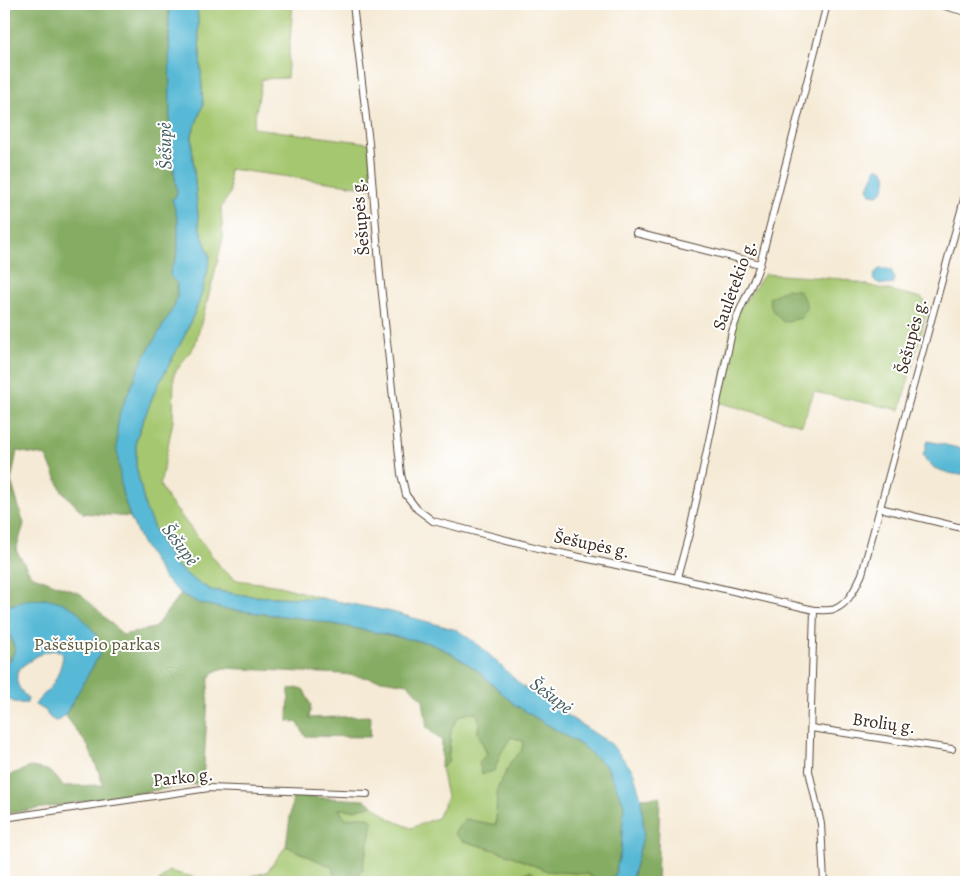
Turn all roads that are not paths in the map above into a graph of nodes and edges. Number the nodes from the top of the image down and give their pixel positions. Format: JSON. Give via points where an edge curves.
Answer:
{"nodes":[{"id":1,"x":353,"y":4,"type":"edge"},
{"id":2,"x":827,"y":4,"type":"edge"},
{"id":3,"x":937,"y":4,"type":"edge"},
{"id":4,"x":966,"y":12,"type":"edge"},
{"id":5,"x":966,"y":192,"type":"edge"},
{"id":6,"x":636,"y":233,"type":"dead end"},
{"id":7,"x":760,"y":264,"type":"junction"},
{"id":8,"x":880,"y":508,"type":"junction"},
{"id":9,"x":966,"y":529,"type":"edge"},
{"id":10,"x":677,"y":578,"type":"junction"},
{"id":11,"x":814,"y":610,"type":"junction"},
{"id":12,"x":811,"y":728,"type":"junction"},
{"id":13,"x":952,"y":748,"type":"dead end"},
{"id":14,"x":367,"y":794,"type":"dead end"},
{"id":15,"x":4,"y":818,"type":"edge"},
{"id":16,"x":824,"y":882,"type":"edge"}],
"edges":[{"from":1,"to":10,"type":"street","name":"Šešupės g.","via":[[391,383],[406,495],[433,521]]},
{"from":2,"to":7,"type":"street","name":"Saulėtekio g."},
{"from":3,"to":4,"type":"street"},
{"from":5,"to":8,"type":"street","name":"Šešupės g."},
{"from":6,"to":7,"type":"street"},
{"from":7,"to":10,"type":"street","name":"Saulėtekio g.","via":[[732,332]]},
{"from":8,"to":9,"type":"street"},
{"from":8,"to":11,"type":"street","name":"Šešupės g.","via":[[858,584],[848,599],[834,609]]},
{"from":10,"to":11,"type":"street","name":"Šešupės g."},
{"from":11,"to":12,"type":"street"},
{"from":12,"to":13,"type":"street","name":"Brolių g."},
{"from":12,"to":16,"type":"street","via":[[810,772],[821,824]]},
{"from":14,"to":15,"type":"street","name":"Parko g.","via":[[209,788]]}]}
